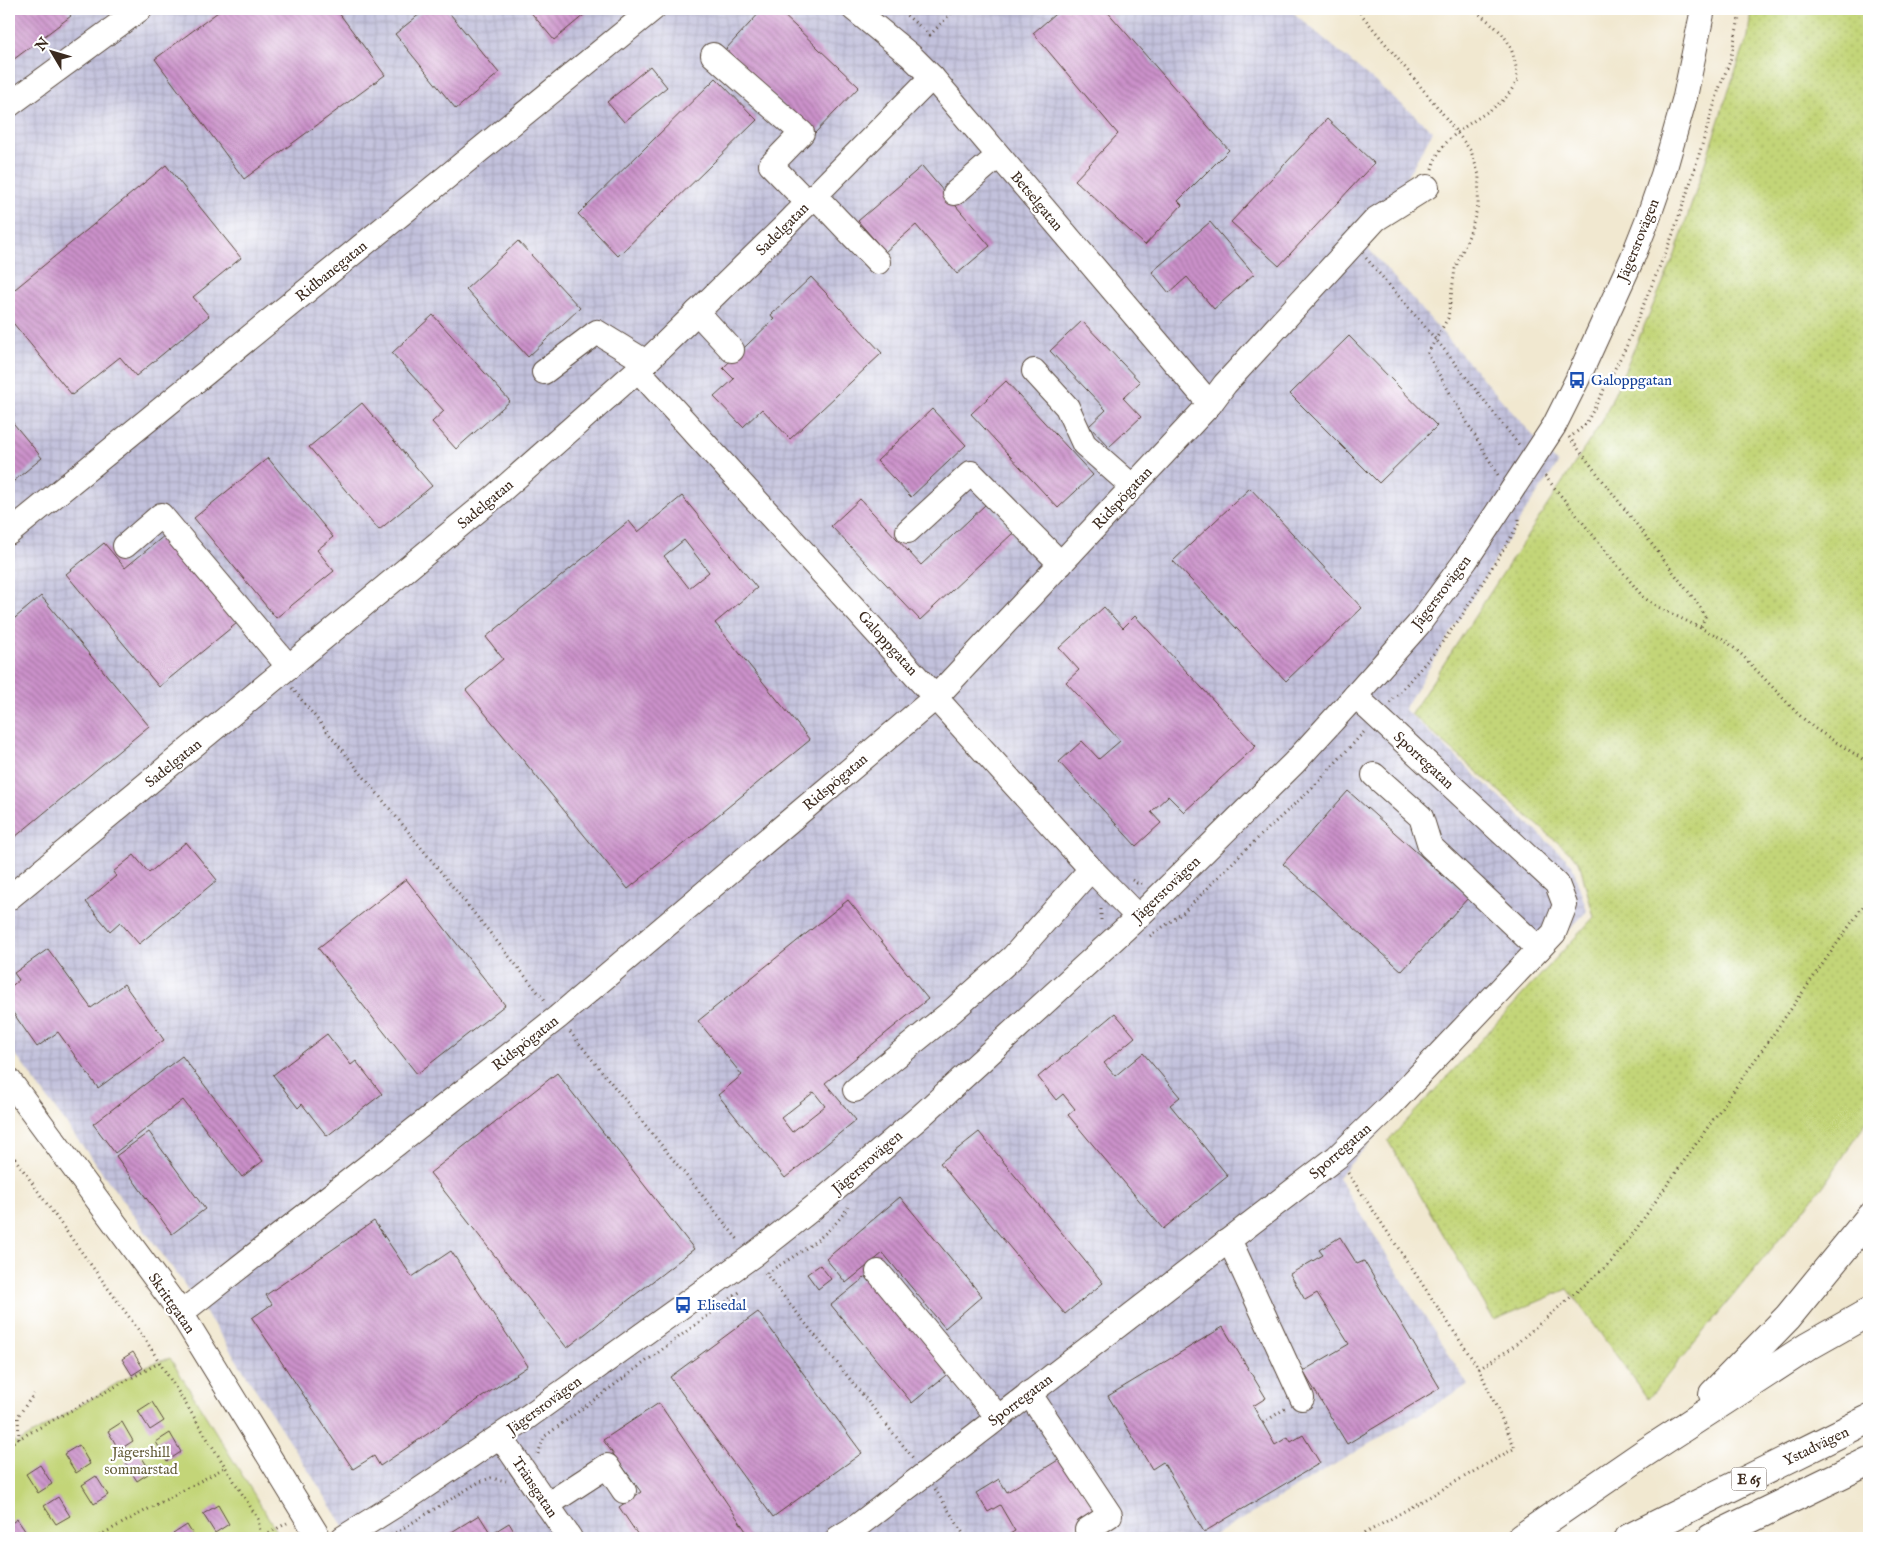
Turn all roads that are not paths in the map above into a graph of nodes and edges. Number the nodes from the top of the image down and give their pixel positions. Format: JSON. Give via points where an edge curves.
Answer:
{"nodes":[{"id":1,"x":140,"y":9,"type":"edge"},
{"id":2,"x":653,"y":9,"type":"edge"},
{"id":3,"x":854,"y":9,"type":"edge"},
{"id":4,"x":1703,"y":9,"type":"edge"},
{"id":5,"x":714,"y":55,"type":"dead end"},
{"id":6,"x":932,"y":77,"type":"junction"},
{"id":7,"x":9,"y":105,"type":"edge"},
{"id":8,"x":998,"y":156,"type":"junction"},
{"id":9,"x":1427,"y":186,"type":"road end"},
{"id":10,"x":956,"y":193,"type":"dead end"},
{"id":11,"x":812,"y":199,"type":"junction"},
{"id":12,"x":878,"y":262,"type":"dead end"},
{"id":13,"x":697,"y":312,"type":"junction"},
{"id":14,"x":732,"y":350,"type":"dead end"},
{"id":15,"x":642,"y":366,"type":"junction"},
{"id":16,"x":1034,"y":371,"type":"dead end"},
{"id":17,"x":544,"y":372,"type":"dead end"},
{"id":18,"x":1210,"y":404,"type":"junction"},
{"id":19,"x":1133,"y":487,"type":"junction"},
{"id":20,"x":908,"y":531,"type":"dead end"},
{"id":21,"x":9,"y":533,"type":"edge"},
{"id":22,"x":125,"y":546,"type":"dead end"},
{"id":23,"x":1061,"y":564,"type":"junction"},
{"id":24,"x":285,"y":671,"type":"junction"},
{"id":25,"x":1355,"y":696,"type":"junction"},
{"id":26,"x":936,"y":697,"type":"junction"},
{"id":27,"x":1374,"y":775,"type":"dead end"},
{"id":28,"x":1091,"y":869,"type":"junction"},
{"id":29,"x":9,"y":898,"type":"edge"},
{"id":30,"x":1138,"y":917,"type":"junction"},
{"id":31,"x":1539,"y":949,"type":"junction"},
{"id":32,"x":9,"y":1080,"type":"edge"},
{"id":33,"x":856,"y":1090,"type":"dead end"},
{"id":34,"x":1869,"y":1218,"type":"edge"},
{"id":35,"x":1226,"y":1242,"type":"junction"},
{"id":36,"x":878,"y":1272,"type":"dead end"},
{"id":37,"x":1869,"y":1312,"type":"edge"},
{"id":38,"x":181,"y":1313,"type":"junction"},
{"id":39,"x":1029,"y":1393,"type":"junction"},
{"id":40,"x":1302,"y":1398,"type":"road end"},
{"id":41,"x":998,"y":1417,"type":"junction"},
{"id":42,"x":1869,"y":1419,"type":"edge"},
{"id":43,"x":500,"y":1436,"type":"junction"},
{"id":44,"x":1643,"y":1454,"type":"junction"},
{"id":45,"x":1869,"y":1461,"type":"edge"},
{"id":46,"x":624,"y":1491,"type":"dead end"},
{"id":47,"x":547,"y":1504,"type":"junction"},
{"id":48,"x":1086,"y":1530,"type":"dead end"},
{"id":49,"x":853,"y":1534,"type":"edge"},
{"id":50,"x":1525,"y":1535,"type":"edge"},
{"id":51,"x":319,"y":1538,"type":"edge"},
{"id":52,"x":343,"y":1538,"type":"edge"},
{"id":53,"x":570,"y":1538,"type":"edge"},
{"id":54,"x":1629,"y":1538,"type":"edge"},
{"id":55,"x":1711,"y":1538,"type":"edge"}],
"edges":[{"from":1,"to":7,"type":"street"},
{"from":2,"to":21,"type":"street","name":"Ridbanegatan"},
{"from":3,"to":6,"type":"street","name":"Betselgatan"},
{"from":4,"to":25,"type":"street","name":"Jägersrovägen","via":[[1685,97],[1647,221],[1554,426],[1466,560],[1418,625]]},
{"from":5,"to":11,"type":"street","via":[[802,133],[771,166]]},
{"from":6,"to":8,"type":"street","name":"Betselgatan"},
{"from":6,"to":11,"type":"street","name":"Sadelgatan"},
{"from":8,"to":10,"type":"street"},
{"from":8,"to":18,"type":"street","name":"Betselgatan"},
{"from":9,"to":18,"type":"street","name":"Ridspögatan","via":[[1376,219]]},
{"from":11,"to":12,"type":"street"},
{"from":11,"to":13,"type":"street","name":"Sadelgatan"},
{"from":13,"to":14,"type":"street"},
{"from":13,"to":15,"type":"street","name":"Sadelgatan"},
{"from":15,"to":17,"type":"street","name":"Galoppgatan","via":[[597,332]]},
{"from":15,"to":24,"type":"street","name":"Sadelgatan","via":[[494,497]]},
{"from":15,"to":26,"type":"street","name":"Galoppgatan"},
{"from":16,"to":19,"type":"street","via":[[1067,407],[1084,444]]},
{"from":18,"to":19,"type":"street","name":"Ridspögatan"},
{"from":19,"to":23,"type":"street","name":"Ridspögatan"},
{"from":20,"to":23,"type":"street","via":[[972,473]]},
{"from":22,"to":24,"type":"street","via":[[161,515]]},
{"from":23,"to":26,"type":"street","name":"Ridspögatan"},
{"from":24,"to":29,"type":"street","name":"Sadelgatan"},
{"from":25,"to":30,"type":"street","name":"Jägersrovägen","via":[[1294,763]]},
{"from":25,"to":31,"type":"street","name":"Sporregatan","via":[[1557,884],[1565,906],[1554,933]]},
{"from":26,"to":28,"type":"street","name":"Galoppgatan"},
{"from":26,"to":38,"type":"street","name":"Ridspögatan","via":[[558,1017]]},
{"from":27,"to":31,"type":"street","via":[[1422,817],[1430,846]]},
{"from":28,"to":30,"type":"street","name":"Galoppgatan"},
{"from":28,"to":33,"type":"street","via":[[1006,963]]},
{"from":30,"to":43,"type":"street","name":"Jägersrovägen","via":[[824,1200],[759,1265]]},
{"from":31,"to":35,"type":"street","name":"Sporregatan","via":[[1392,1104],[1337,1157]]},
{"from":32,"to":38,"type":"street","name":"Skrittgatan"},
{"from":34,"to":44,"type":"highway","via":[[1788,1317],[1729,1379]]},
{"from":35,"to":39,"type":"street","name":"Sporregatan"},
{"from":35,"to":40,"type":"street","via":[[1233,1248]]},
{"from":36,"to":41,"type":"street"},
{"from":37,"to":44,"type":"highway","via":[[1807,1347]]},
{"from":38,"to":51,"type":"street","name":"Skrittgatan"},
{"from":39,"to":41,"type":"street","name":"Sporregatan"},
{"from":39,"to":48,"type":"street","via":[[1110,1515]]},
{"from":41,"to":49,"type":"street","name":"Sporregatan"},
{"from":42,"to":54,"type":"highway","name":"Ystadvägen","number":"E 65"},
{"from":43,"to":47,"type":"street","name":"Tränsgatan"},
{"from":43,"to":52,"type":"street","name":"Jägersrovägen"},
{"from":44,"to":50,"type":"highway"},
{"from":45,"to":55,"type":"highway","number":"E 65"},
{"from":46,"to":47,"type":"street","via":[[606,1466]]},
{"from":47,"to":53,"type":"street","name":"Tränsgatan"}]}
